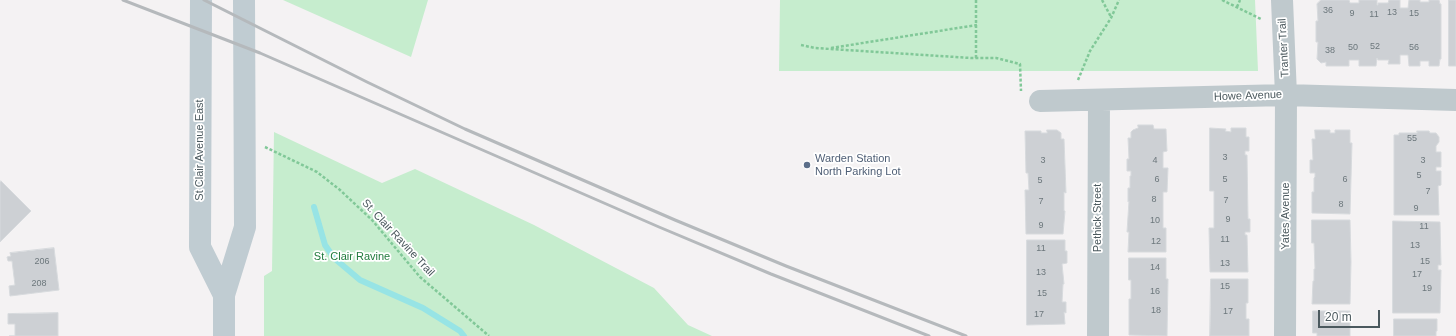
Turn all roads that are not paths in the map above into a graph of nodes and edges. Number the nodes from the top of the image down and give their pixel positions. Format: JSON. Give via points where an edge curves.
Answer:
{"nodes":[{"id":1,"x":201,"y":0,"type":"edge"},
{"id":2,"x":244,"y":0,"type":"edge"},
{"id":3,"x":1282,"y":0,"type":"edge"},
{"id":4,"x":1286,"y":95,"type":"junction"},
{"id":5,"x":1099,"y":100,"type":"junction"},
{"id":6,"x":1456,"y":100,"type":"edge"},
{"id":7,"x":1040,"y":101,"type":"dead end"},
{"id":8,"x":224,"y":295,"type":"junction"},
{"id":9,"x":224,"y":336,"type":"edge"},
{"id":10,"x":1098,"y":336,"type":"edge"},
{"id":11,"x":1286,"y":336,"type":"edge"}],
"edges":[{"from":1,"to":8,"type":"main road","name":"St Clair Avenue East","via":[[200,247]]},
{"from":2,"to":8,"type":"main road","name":"St Clair Avenue East","via":[[245,227]]},
{"from":3,"to":4,"type":"street","name":"Tranter Trail"},
{"from":4,"to":5,"type":"street","name":"Howe Avenue"},
{"from":4,"to":6,"type":"street","name":"Howe Avenue"},
{"from":4,"to":11,"type":"street","name":"Yates Avenue"},
{"from":5,"to":7,"type":"street","name":"Howe Avenue"},
{"from":5,"to":10,"type":"street","name":"Pethick Street"},
{"from":8,"to":9,"type":"main road","name":"St Clair Avenue East"}]}
